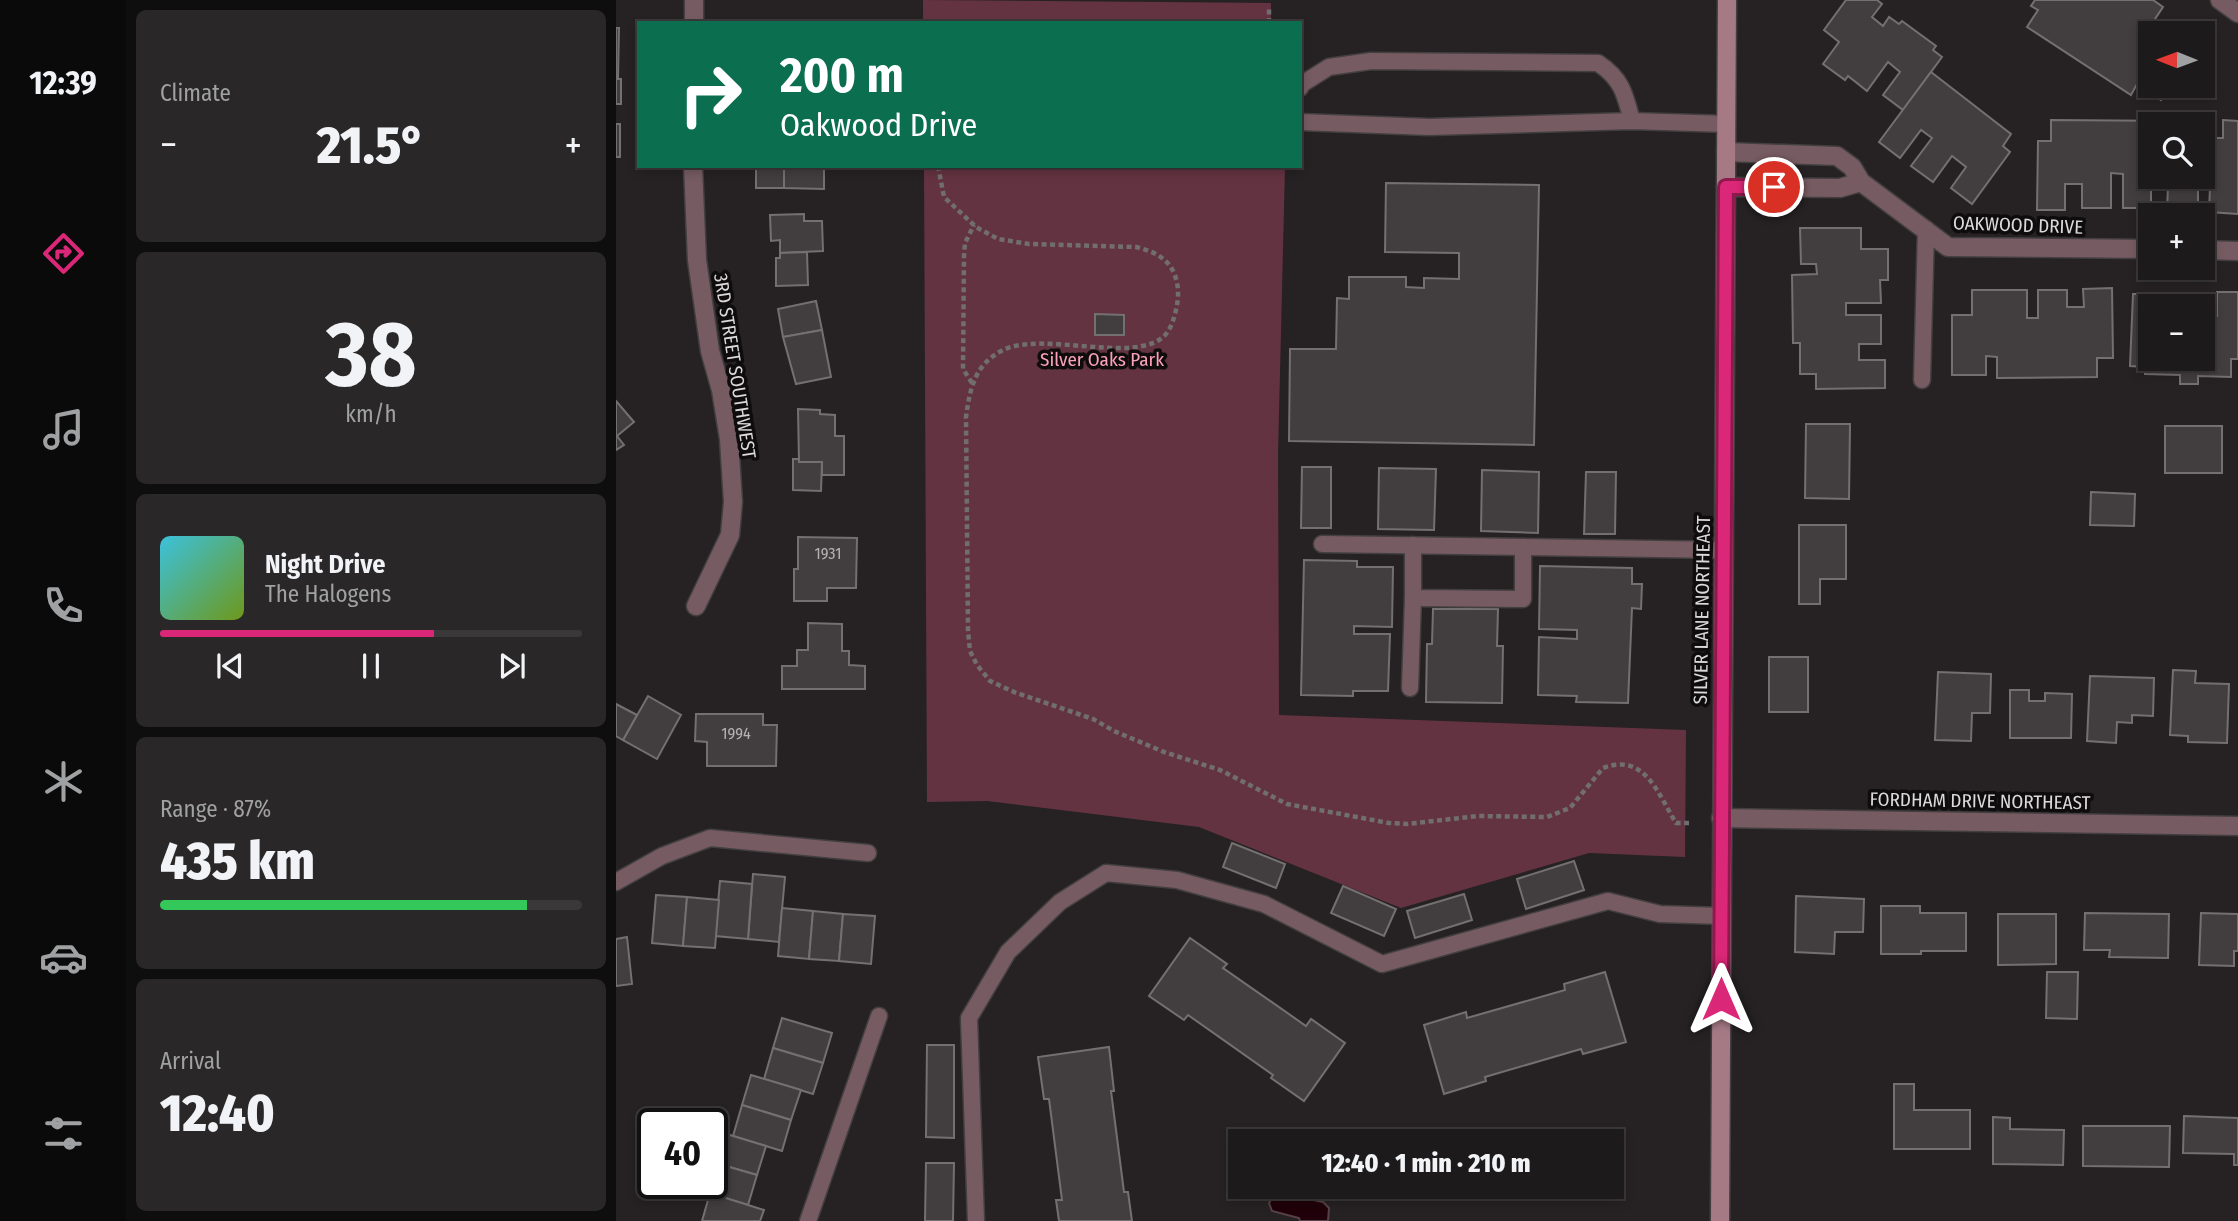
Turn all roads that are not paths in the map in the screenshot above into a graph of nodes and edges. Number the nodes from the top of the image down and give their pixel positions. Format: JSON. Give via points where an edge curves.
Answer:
{"nodes":[{"id":1,"x":694,"y":0,"type":"edge"},
{"id":2,"x":1727,"y":0,"type":"edge"},
{"id":3,"x":2220,"y":0,"type":"edge"},
{"id":4,"x":2238,"y":13,"type":"edge"},
{"id":5,"x":694,"y":21,"type":"edge"},
{"id":6,"x":1302,"y":84,"type":"edge"},
{"id":7,"x":1632,"y":121,"type":"junction"},
{"id":8,"x":1302,"y":122,"type":"edge"},
{"id":9,"x":1727,"y":124,"type":"junction"},
{"id":10,"x":1726,"y":152,"type":"junction"},
{"id":11,"x":693,"y":168,"type":"edge"},
{"id":12,"x":1861,"y":181,"type":"junction"},
{"id":13,"x":1726,"y":187,"type":"junction"},
{"id":14,"x":1926,"y":229,"type":"junction"},
{"id":15,"x":2138,"y":249,"type":"edge"},
{"id":16,"x":2215,"y":250,"type":"edge"},
{"id":17,"x":2238,"y":251,"type":"edge"},
{"id":18,"x":1922,"y":380,"type":"dead end"},
{"id":19,"x":1322,"y":544,"type":"dead end"},
{"id":20,"x":1413,"y":545,"type":"junction"},
{"id":21,"x":1523,"y":547,"type":"junction"},
{"id":22,"x":1724,"y":550,"type":"junction"},
{"id":23,"x":1413,"y":598,"type":"junction"},
{"id":24,"x":696,"y":606,"type":"dead end"},
{"id":25,"x":1410,"y":688,"type":"dead end"},
{"id":26,"x":1721,"y":818,"type":"junction"},
{"id":27,"x":2238,"y":826,"type":"edge"},
{"id":28,"x":868,"y":853,"type":"dead end"},
{"id":29,"x":616,"y":882,"type":"edge"},
{"id":30,"x":1721,"y":916,"type":"junction"},
{"id":31,"x":879,"y":1016,"type":"dead end"},
{"id":32,"x":807,"y":1221,"type":"edge"},
{"id":33,"x":976,"y":1221,"type":"edge"},
{"id":34,"x":1720,"y":1221,"type":"edge"}],
"edges":[{"from":1,"to":5,"type":"street"},
{"from":2,"to":9,"type":"street","name":"SILVER LANE NORTHEAST"},
{"from":3,"to":4,"type":"street"},
{"from":6,"to":7,"type":"lane","via":[[1329,67],[1371,61],[1598,63],[1613,73]]},
{"from":7,"to":8,"type":"lane","via":[[1429,127]]},
{"from":7,"to":9,"type":"lane"},
{"from":9,"to":10,"type":"street","name":"SILVER LANE NORTHEAST"},
{"from":10,"to":12,"type":"street","name":"OAKWOOD DRIVE","via":[[1837,156]]},
{"from":10,"to":13,"type":"street","name":"SILVER LANE NORTHEAST"},
{"from":11,"to":24,"type":"street","name":"3RD STREET SOUTHWEST","via":[[697,260],[729,439],[733,502],[730,535]]},
{"from":12,"to":13,"type":"street","via":[[1840,188]]},
{"from":12,"to":14,"type":"street","name":"OAKWOOD DRIVE"},
{"from":13,"to":22,"type":"street","name":"SILVER LANE NORTHEAST"},
{"from":14,"to":15,"type":"street","name":"OAKWOOD DRIVE","via":[[1948,247]]},
{"from":14,"to":18,"type":"lane"},
{"from":16,"to":17,"type":"street"},
{"from":19,"to":20,"type":"lane"},
{"from":20,"to":21,"type":"lane"},
{"from":20,"to":23,"type":"lane"},
{"from":21,"to":22,"type":"lane"},
{"from":21,"to":23,"type":"lane","via":[[1523,599]]},
{"from":22,"to":26,"type":"street","name":"SILVER LANE NORTHEAST"},
{"from":23,"to":25,"type":"lane"},
{"from":26,"to":27,"type":"street","name":"FORDHAM DRIVE NORTHEAST"},
{"from":26,"to":30,"type":"street","name":"SILVER LANE NORTHEAST"},
{"from":28,"to":29,"type":"lane","via":[[710,838],[662,856]]},
{"from":30,"to":33,"type":"lane","via":[[1660,914],[1608,901],[1382,964],[1264,904],[1177,880],[1106,873],[1060,902],[1009,952],[969,1018]]},
{"from":30,"to":34,"type":"street","name":"SILVER LANE NORTHEAST"},
{"from":31,"to":32,"type":"lane"}]}
